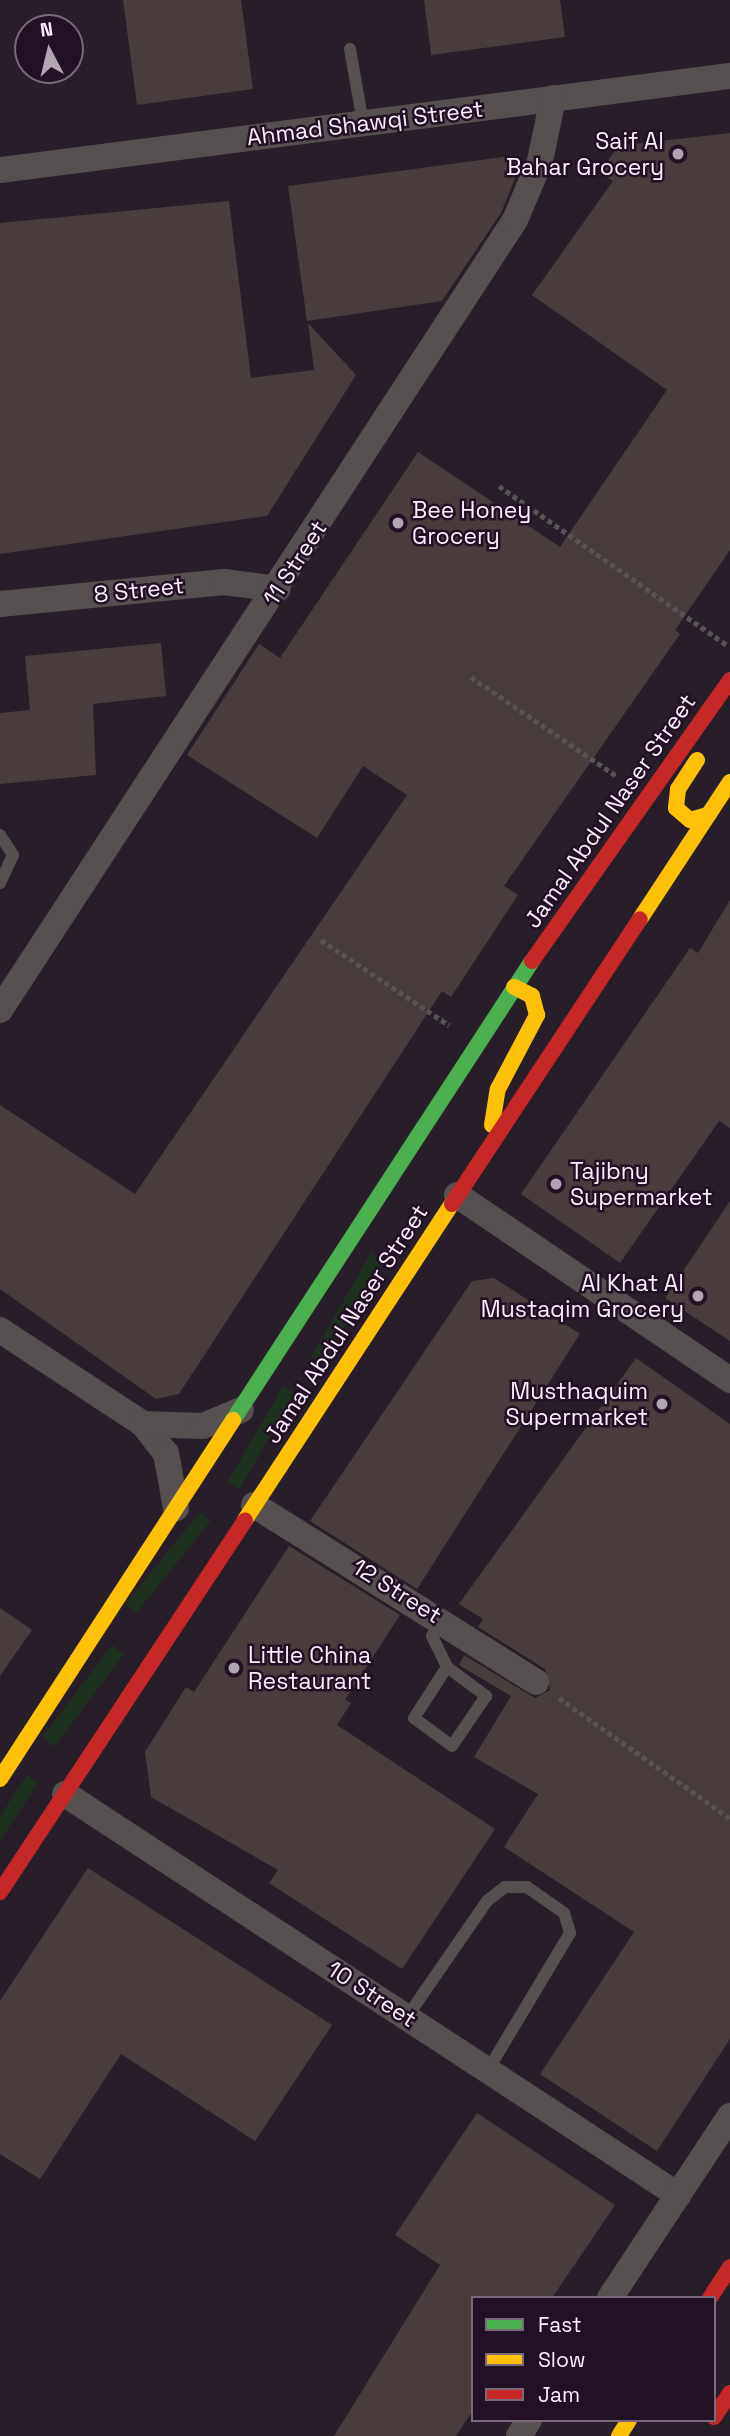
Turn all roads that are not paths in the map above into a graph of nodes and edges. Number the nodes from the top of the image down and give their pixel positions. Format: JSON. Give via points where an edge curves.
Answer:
{"nodes":[{"id":1,"x":350,"y":49,"type":"dead end"},
{"id":2,"x":730,"y":76,"type":"edge"},
{"id":3,"x":553,"y":98,"type":"junction"},
{"id":4,"x":363,"y":123,"type":"junction"},
{"id":5,"x":0,"y":170,"type":"edge"},
{"id":6,"x":278,"y":589,"type":"junction"},
{"id":7,"x":0,"y":604,"type":"edge"},
{"id":8,"x":730,"y":680,"type":"edge"},
{"id":9,"x":730,"y":710,"type":"edge"},
{"id":10,"x":730,"y":782,"type":"edge"},
{"id":11,"x":708,"y":815,"type":"junction"},
{"id":12,"x":0,"y":835,"type":"edge"},
{"id":13,"x":0,"y":883,"type":"edge"},
{"id":14,"x":514,"y":987,"type":"junction"},
{"id":15,"x":0,"y":1010,"type":"edge"},
{"id":16,"x":496,"y":1136,"type":"junction"},
{"id":17,"x":457,"y":1195,"type":"junction"},
{"id":18,"x":3,"y":1340,"type":"edge"},
{"id":19,"x":730,"y":1380,"type":"edge"},
{"id":20,"x":241,"y":1410,"type":"junction"},
{"id":21,"x":143,"y":1424,"type":"junction"},
{"id":22,"x":254,"y":1504,"type":"junction"},
{"id":23,"x":176,"y":1508,"type":"junction"},
{"id":24,"x":441,"y":1619,"type":"junction"},
{"id":25,"x":447,"y":1667,"type":"junction"},
{"id":26,"x":536,"y":1682,"type":"road end"},
{"id":27,"x":0,"y":1778,"type":"edge"},
{"id":28,"x":65,"y":1794,"type":"junction"},
{"id":29,"x":0,"y":1892,"type":"edge"},
{"id":30,"x":407,"y":2017,"type":"junction"},
{"id":31,"x":488,"y":2070,"type":"junction"},
{"id":32,"x":730,"y":2116,"type":"edge"},
{"id":33,"x":678,"y":2195,"type":"junction"},
{"id":34,"x":730,"y":2267,"type":"edge"},
{"id":35,"x":611,"y":2296,"type":"edge"},
{"id":36,"x":711,"y":2296,"type":"edge"},
{"id":37,"x":730,"y":2393,"type":"edge"},
{"id":38,"x":716,"y":2414,"type":"edge"}],
"edges":[{"from":1,"to":4,"type":"lane"},
{"from":2,"to":3,"type":"street","name":"Ahmad Shawqi Street"},
{"from":3,"to":4,"type":"street","name":"Ahmad Shawqi Street"},
{"from":3,"to":6,"type":"street","name":"11 Street","via":[[540,161],[515,220]]},
{"from":4,"to":5,"type":"street","name":"Ahmad Shawqi Street"},
{"from":6,"to":7,"type":"street","name":"8 Street","via":[[224,582]]},
{"from":6,"to":15,"type":"street","name":"11 Street"},
{"from":8,"to":14,"type":"main road","name":"Jamal Abdul Naser Street"},
{"from":9,"to":11,"type":"main road","via":[[675,798],[690,820]]},
{"from":10,"to":11,"type":"main road","name":"Jamal Abdul Naser Street"},
{"from":11,"to":16,"type":"main road","name":"Jamal Abdul Naser Street"},
{"from":12,"to":13,"type":"lane","via":[[13,855]]},
{"from":14,"to":16,"type":"main road","via":[[532,996],[537,1015],[493,1101]]},
{"from":14,"to":20,"type":"main road","name":"Jamal Abdul Naser Street"},
{"from":16,"to":17,"type":"main road","name":"Jamal Abdul Naser Street"},
{"from":17,"to":19,"type":"street"},
{"from":17,"to":22,"type":"main road","name":"Jamal Abdul Naser Street"},
{"from":18,"to":21,"type":"street"},
{"from":20,"to":21,"type":"street","via":[[203,1426]]},
{"from":20,"to":23,"type":"main road","name":"Jamal Abdul Naser Street"},
{"from":21,"to":23,"type":"street","via":[[166,1453]]},
{"from":22,"to":24,"type":"street","name":"12 Street"},
{"from":22,"to":28,"type":"main road","name":"Jamal Abdul Naser Street"},
{"from":23,"to":27,"type":"main road","name":"Jamal Abdul Naser Street"},
{"from":24,"to":25,"type":"lane","via":[[432,1636]]},
{"from":24,"to":26,"type":"street","name":"12 Street"},
{"from":25,"to":25,"type":"lane","via":[[414,1718],[452,1746],[486,1696]]},
{"from":28,"to":29,"type":"main road","name":"Jamal Abdul Naser Street"},
{"from":28,"to":30,"type":"street","name":"10 Street"},
{"from":30,"to":31,"type":"street","name":"10 Street"},
{"from":30,"to":31,"type":"lane","via":[[495,1893],[527,1887],[564,1913],[570,1933]]},
{"from":31,"to":33,"type":"street","name":"10 Street"},
{"from":32,"to":33,"type":"street"},
{"from":33,"to":35,"type":"street"},
{"from":34,"to":36,"type":"main road"},
{"from":37,"to":38,"type":"main road"}]}
